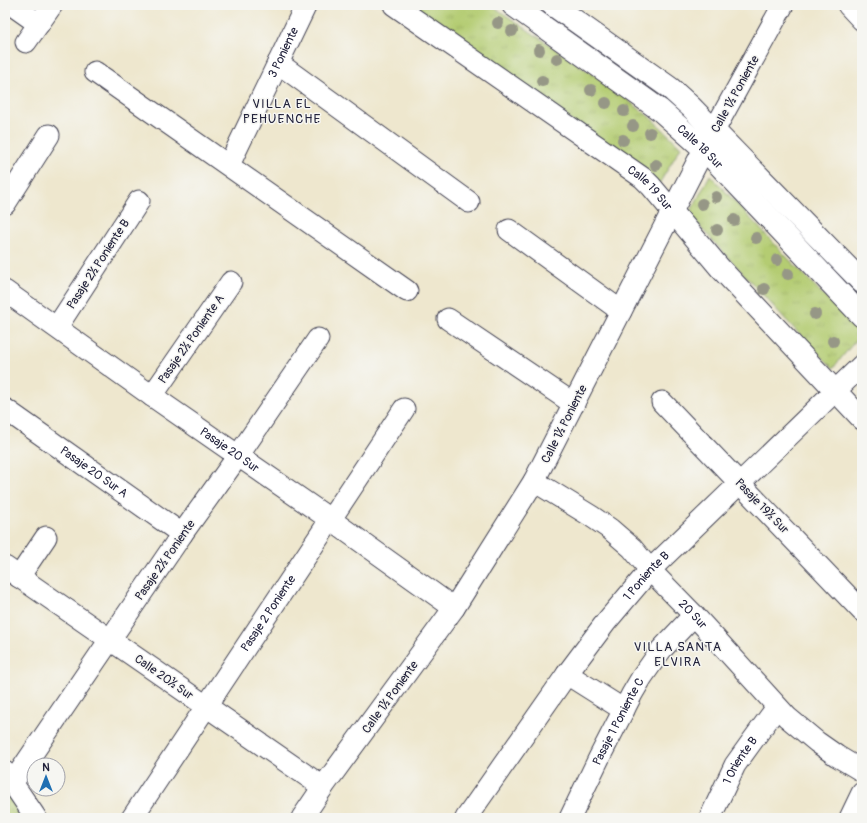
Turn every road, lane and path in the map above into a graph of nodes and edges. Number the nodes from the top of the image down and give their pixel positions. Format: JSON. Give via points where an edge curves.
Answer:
{"nodes":[{"id":1,"x":12,"y":5,"type":"edge"},
{"id":2,"x":52,"y":5,"type":"edge"},
{"id":3,"x":306,"y":5,"type":"edge"},
{"id":4,"x":394,"y":5,"type":"edge"},
{"id":5,"x":513,"y":5,"type":"edge"},
{"id":6,"x":553,"y":5,"type":"edge"},
{"id":7,"x":783,"y":5,"type":"edge"},
{"id":8,"x":848,"y":5,"type":"edge"},
{"id":9,"x":862,"y":20,"type":"edge"},
{"id":10,"x":39,"y":24,"type":"junction"},
{"id":11,"x":26,"y":42,"type":"dead end"},
{"id":12,"x":278,"y":64,"type":"junction"},
{"id":13,"x":95,"y":72,"type":"dead end"},
{"id":14,"x":715,"y":130,"type":"junction"},
{"id":15,"x":49,"y":134,"type":"dead end"},
{"id":16,"x":704,"y":149,"type":"junction"},
{"id":17,"x":229,"y":165,"type":"junction"},
{"id":18,"x":139,"y":201,"type":"dead end"},
{"id":19,"x":469,"y":202,"type":"dead end"},
{"id":20,"x":5,"y":204,"type":"edge"},
{"id":21,"x":672,"y":212,"type":"junction"},
{"id":22,"x":509,"y":230,"type":"dead end"},
{"id":23,"x":231,"y":282,"type":"dead end"},
{"id":24,"x":862,"y":282,"type":"edge"},
{"id":25,"x":407,"y":290,"type":"dead end"},
{"id":26,"x":5,"y":291,"type":"edge"},
{"id":27,"x":621,"y":311,"type":"junction"},
{"id":28,"x":862,"y":316,"type":"edge"},
{"id":29,"x":448,"y":319,"type":"dead end"},
{"id":30,"x":57,"y":327,"type":"junction"},
{"id":31,"x":318,"y":339,"type":"dead end"},
{"id":32,"x":862,"y":364,"type":"edge"},
{"id":33,"x":835,"y":390,"type":"junction"},
{"id":34,"x":152,"y":396,"type":"junction"},
{"id":35,"x":662,"y":402,"type":"dead end"},
{"id":36,"x":574,"y":404,"type":"junction"},
{"id":37,"x":5,"y":409,"type":"edge"},
{"id":38,"x":404,"y":409,"type":"dead end"},
{"id":39,"x":862,"y":419,"type":"edge"},
{"id":40,"x":238,"y":456,"type":"junction"},
{"id":41,"x":534,"y":481,"type":"junction"},
{"id":42,"x":740,"y":483,"type":"junction"},
{"id":43,"x":331,"y":520,"type":"junction"},
{"id":44,"x":182,"y":534,"type":"junction"},
{"id":45,"x":46,"y":536,"type":"dead end"},
{"id":46,"x":650,"y":570,"type":"junction"},
{"id":47,"x":12,"y":572,"type":"edge"},
{"id":48,"x":454,"y":608,"type":"junction"},
{"id":49,"x":862,"y":611,"type":"edge"},
{"id":50,"x":694,"y":615,"type":"junction"},
{"id":51,"x":110,"y":640,"type":"junction"},
{"id":52,"x":567,"y":674,"type":"junction"},
{"id":53,"x":206,"y":706,"type":"junction"},
{"id":54,"x":777,"y":707,"type":"junction"},
{"id":55,"x":624,"y":710,"type":"junction"},
{"id":56,"x":862,"y":771,"type":"edge"},
{"id":57,"x":9,"y":777,"type":"edge"},
{"id":58,"x":323,"y":787,"type":"junction"},
{"id":59,"x":862,"y":793,"type":"edge"},
{"id":60,"x":36,"y":818,"type":"edge"},
{"id":61,"x":132,"y":818,"type":"edge"},
{"id":62,"x":302,"y":818,"type":"edge"},
{"id":63,"x":466,"y":818,"type":"edge"},
{"id":64,"x":570,"y":818,"type":"edge"},
{"id":65,"x":710,"y":818,"type":"edge"},
{"id":66,"x":850,"y":818,"type":"edge"}],
"edges":[{"from":1,"to":10,"type":"street"},
{"from":2,"to":10,"type":"street"},
{"from":3,"to":12,"type":"street","name":"3 Poniente"},
{"from":4,"to":21,"type":"street","name":"Calle 19 Sur","via":[[643,178]]},
{"from":5,"to":16,"type":"main road","name":"Calle 18 Sur","via":[[660,110]]},
{"from":6,"to":14,"type":"main road","name":"Calle 18 Sur","via":[[670,88]]},
{"from":7,"to":14,"type":"street","name":"Calle 1½ Poniente"},
{"from":8,"to":9,"type":"street"},
{"from":10,"to":11,"type":"street"},
{"from":12,"to":17,"type":"street","name":"3 Poniente"},
{"from":12,"to":19,"type":"street"},
{"from":13,"to":17,"type":"street"},
{"from":14,"to":16,"type":"street","name":"Calle 1½ Poniente"},
{"from":14,"to":24,"type":"main road","name":"Calle 18 Sur"},
{"from":15,"to":20,"type":"street"},
{"from":16,"to":21,"type":"street","name":"Calle 1½ Poniente"},
{"from":16,"to":28,"type":"main road","name":"Calle 18 Sur"},
{"from":17,"to":25,"type":"street"},
{"from":18,"to":30,"type":"street","name":"Pasaje 2½ Poniente B"},
{"from":21,"to":27,"type":"street","name":"Calle 1½ Poniente"},
{"from":21,"to":33,"type":"street","name":"Calle 19 Sur","via":[[720,268]]},
{"from":22,"to":27,"type":"street"},
{"from":23,"to":34,"type":"street","name":"Pasaje 2½ Poniente A"},
{"from":26,"to":30,"type":"street","name":"Pasaje 20 Sur"},
{"from":27,"to":36,"type":"street","name":"Calle 1½ Poniente"},
{"from":29,"to":36,"type":"street"},
{"from":30,"to":34,"type":"street","name":"Pasaje 20 Sur"},
{"from":31,"to":40,"type":"street","name":"Pasaje 2½ Poniente"},
{"from":32,"to":33,"type":"street","name":"1 Poniente B"},
{"from":33,"to":39,"type":"street","name":"Calle 19 Sur"},
{"from":33,"to":42,"type":"street","name":"1 Poniente B"},
{"from":34,"to":40,"type":"street","name":"Pasaje 20 Sur"},
{"from":35,"to":42,"type":"street","name":"Pasaje 19½ Sur"},
{"from":36,"to":41,"type":"street","name":"Calle 1½ Poniente"},
{"from":37,"to":44,"type":"street","name":"Pasaje 20 Sur A"},
{"from":38,"to":43,"type":"street","name":"Pasaje 2 Poniente"},
{"from":40,"to":43,"type":"street","name":"Pasaje 20 Sur"},
{"from":40,"to":44,"type":"street","name":"Pasaje 2½ Poniente"},
{"from":41,"to":46,"type":"street","name":"20 Sur","via":[[610,529],[632,548]]},
{"from":41,"to":48,"type":"street","name":"Calle 1½ Poniente"},
{"from":42,"to":46,"type":"street","name":"1 Poniente B"},
{"from":42,"to":49,"type":"street","name":"Pasaje 19½ Sur"},
{"from":43,"to":48,"type":"street","name":"Pasaje 20 Sur"},
{"from":43,"to":53,"type":"street","name":"Pasaje 2 Poniente"},
{"from":44,"to":51,"type":"street","name":"Pasaje 2½ Poniente"},
{"from":45,"to":47,"type":"street"},
{"from":46,"to":50,"type":"street","name":"20 Sur"},
{"from":46,"to":52,"type":"street","name":"1 Poniente B"},
{"from":47,"to":51,"type":"street","name":"Calle 20½ Sur"},
{"from":48,"to":58,"type":"street","name":"Calle 1½ Poniente"},
{"from":50,"to":54,"type":"street","name":"20 Sur"},
{"from":50,"to":55,"type":"street","name":"Pasaje 1 Poniente C","via":[[656,656]]},
{"from":51,"to":53,"type":"street","name":"Calle 20½ Sur"},
{"from":51,"to":57,"type":"street","name":"Pasaje 2½ Poniente"},
{"from":52,"to":55,"type":"street"},
{"from":52,"to":63,"type":"street","name":"1 Poniente B"},
{"from":53,"to":58,"type":"street","name":"Calle 20½ Sur"},
{"from":53,"to":61,"type":"street","name":"Pasaje 2 Poniente"},
{"from":54,"to":56,"type":"street","name":"20 Sur","via":[[817,742]]},
{"from":54,"to":65,"type":"street","name":"1 Oriente B","via":[[735,766]]},
{"from":55,"to":64,"type":"street","name":"Pasaje 1 Poniente C"},
{"from":57,"to":60,"type":"street"},
{"from":58,"to":62,"type":"street","name":"Calle 1½ Poniente"},
{"from":59,"to":66,"type":"street"}]}
